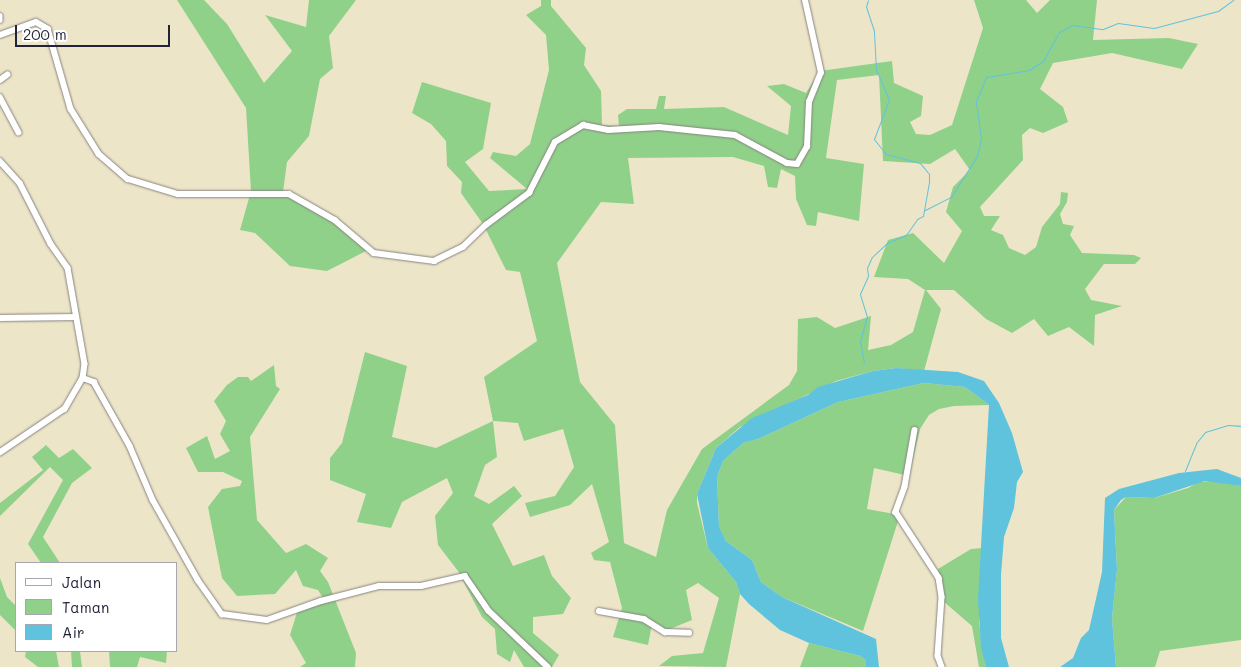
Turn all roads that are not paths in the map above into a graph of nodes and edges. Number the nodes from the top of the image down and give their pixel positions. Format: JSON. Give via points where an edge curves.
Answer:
{"nodes":[{"id":1,"x":805,"y":0,"type":"edge"},
{"id":2,"x":0,"y":16,"type":"edge"},
{"id":3,"x":0,"y":20,"type":"edge"},
{"id":4,"x":0,"y":35,"type":"edge"},
{"id":5,"x":7,"y":75,"type":"dead end"},
{"id":6,"x":0,"y":80,"type":"edge"},
{"id":7,"x":0,"y":97,"type":"edge"},
{"id":8,"x":19,"y":132,"type":"dead end"},
{"id":9,"x":0,"y":161,"type":"edge"},
{"id":10,"x":76,"y":317,"type":"junction"},
{"id":11,"x":0,"y":318,"type":"edge"},
{"id":12,"x":83,"y":378,"type":"junction"},
{"id":13,"x":915,"y":430,"type":"dead end"},
{"id":14,"x":0,"y":453,"type":"edge"},
{"id":15,"x":599,"y":611,"type":"dead end"},
{"id":16,"x":689,"y":633,"type":"dead end"},
{"id":17,"x":548,"y":667,"type":"edge"},
{"id":18,"x":942,"y":667,"type":"edge"}],
"edges":[{"from":1,"to":4,"type":"street","via":[[821,73],[809,102],[808,147],[796,164],[787,163],[736,135],[659,127],[608,130],[583,125],[555,142],[529,193],[486,225],[464,247],[434,261],[374,253],[335,220],[288,194],[178,194],[128,179],[99,154],[71,109],[48,29],[36,22]]},
{"from":2,"to":3,"type":"street"},
{"from":5,"to":6,"type":"street"},
{"from":7,"to":8,"type":"street"},
{"from":9,"to":10,"type":"street","via":[[20,183],[51,244],[68,268]]},
{"from":10,"to":11,"type":"street"},
{"from":10,"to":12,"type":"street","via":[[84,361]]},
{"from":12,"to":14,"type":"street","via":[[61,412]]},
{"from":12,"to":17,"type":"street","via":[[94,382],[130,446],[169,529],[222,614],[267,620],[379,586],[421,586],[465,576],[489,611]]},
{"from":13,"to":18,"type":"street","via":[[906,484],[896,512],[939,578],[942,597],[938,656]]},
{"from":15,"to":16,"type":"street","via":[[644,619],[665,632]]}]}
